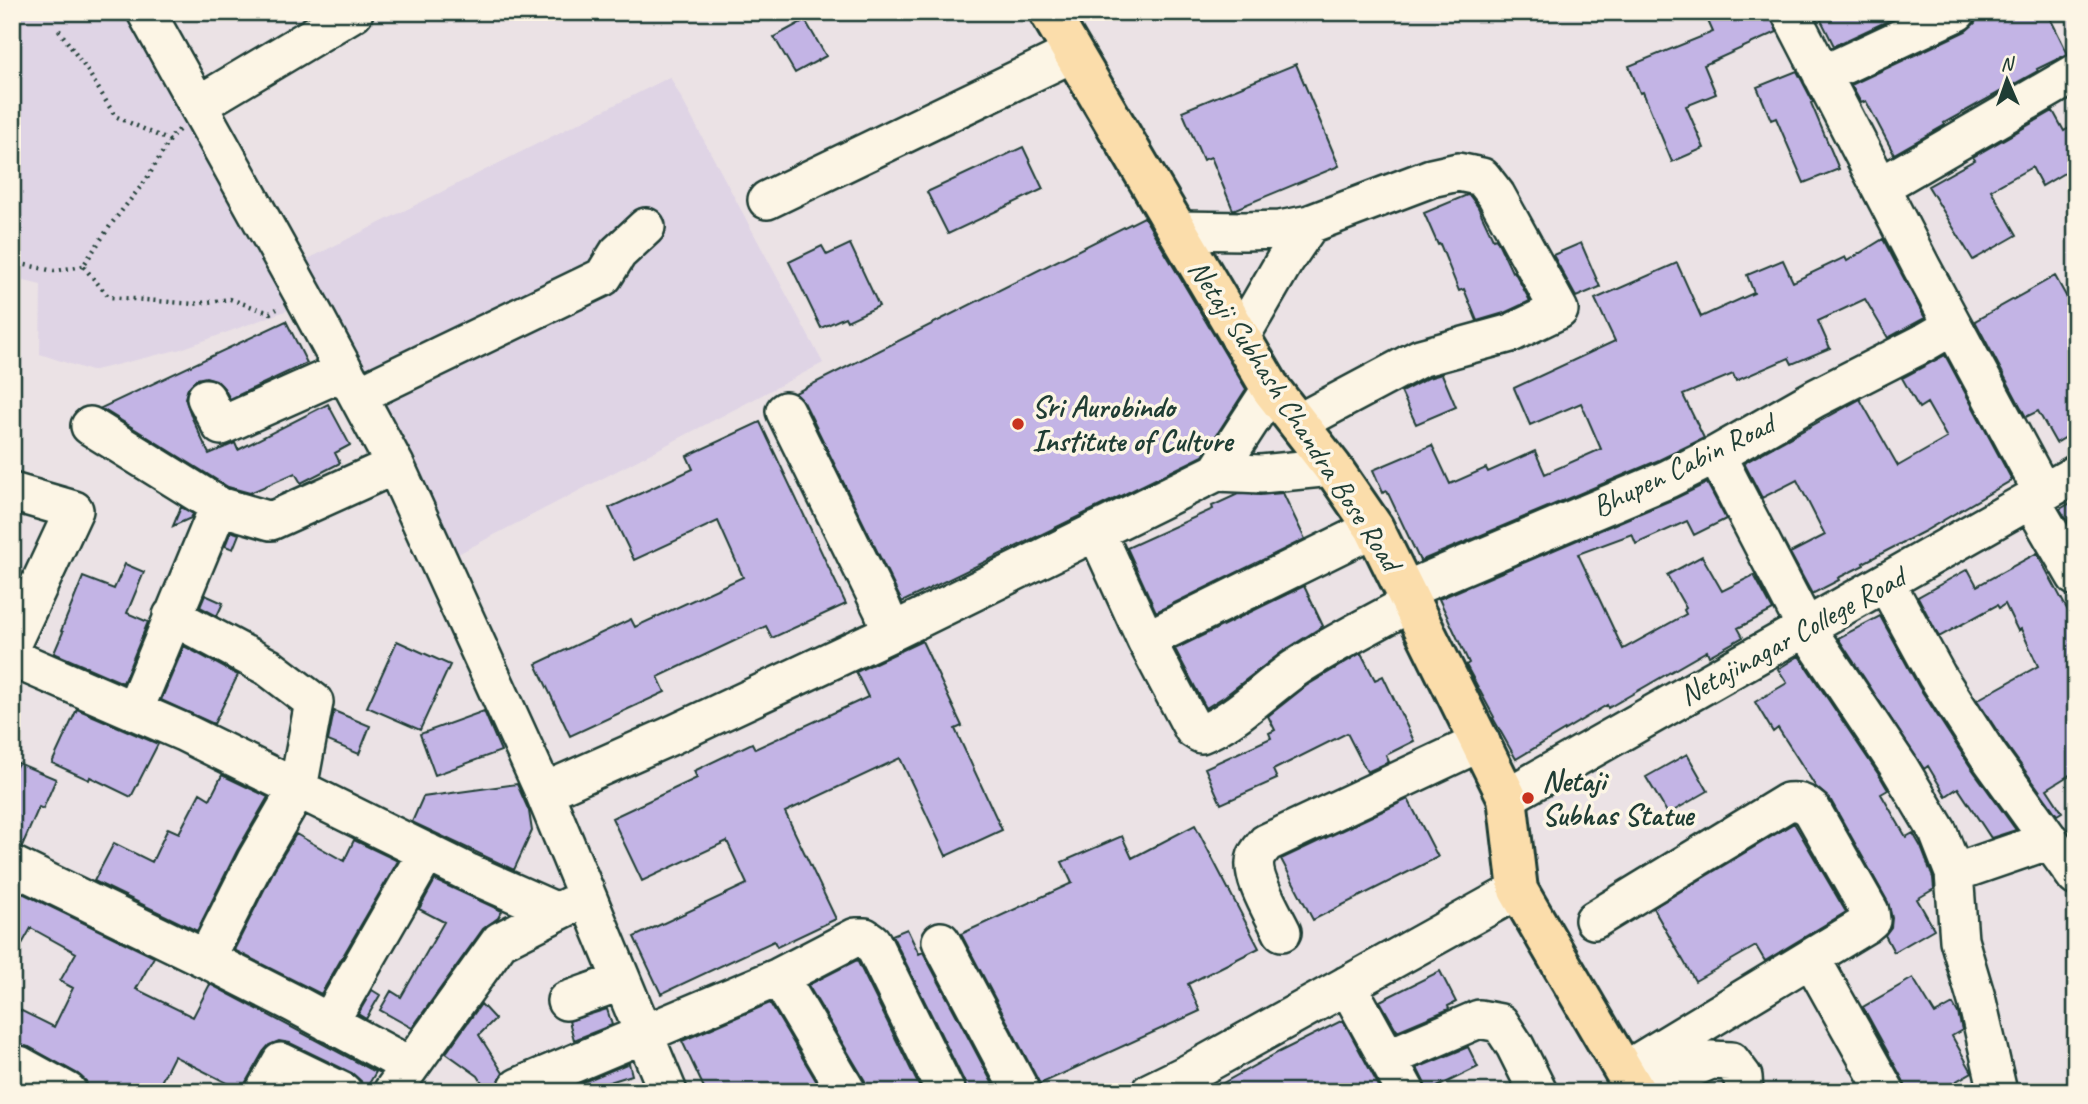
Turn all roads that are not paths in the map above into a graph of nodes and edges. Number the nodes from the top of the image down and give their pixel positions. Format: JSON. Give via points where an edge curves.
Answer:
{"nodes":[{"id":1,"x":145,"y":12,"type":"edge"},
{"id":2,"x":354,"y":12,"type":"edge"},
{"id":3,"x":1049,"y":12,"type":"edge"},
{"id":4,"x":1790,"y":12,"type":"edge"},
{"id":5,"x":1957,"y":12,"type":"edge"},
{"id":6,"x":1073,"y":52,"type":"junction"},
{"id":7,"x":2076,"y":73,"type":"edge"},
{"id":8,"x":1822,"y":75,"type":"junction"},
{"id":9,"x":200,"y":109,"type":"junction"},
{"id":10,"x":1881,"y":186,"type":"junction"},
{"id":11,"x":767,"y":200,"type":"dead end"},
{"id":12,"x":1310,"y":224,"type":"junction"},
{"id":13,"x":646,"y":227,"type":"dead end"},
{"id":14,"x":1177,"y":230,"type":"junction"},
{"id":15,"x":1953,"y":326,"type":"junction"},
{"id":16,"x":1240,"y":338,"type":"junction"},
{"id":17,"x":351,"y":383,"type":"junction"},
{"id":18,"x":1271,"y":389,"type":"junction"},
{"id":19,"x":206,"y":398,"type":"dead end"},
{"id":20,"x":785,"y":411,"type":"dead end"},
{"id":21,"x":1298,"y":423,"type":"junction"},
{"id":22,"x":90,"y":426,"type":"dead end"},
{"id":23,"x":1716,"y":455,"type":"junction"},
{"id":24,"x":396,"y":465,"type":"junction"},
{"id":25,"x":1332,"y":467,"type":"junction"},
{"id":26,"x":1217,"y":472,"type":"junction"},
{"id":27,"x":2076,"y":474,"type":"edge"},
{"id":28,"x":12,"y":492,"type":"edge"},
{"id":29,"x":2037,"y":496,"type":"junction"},
{"id":30,"x":219,"y":506,"type":"junction"},
{"id":31,"x":1374,"y":528,"type":"junction"},
{"id":32,"x":1096,"y":531,"type":"junction"},
{"id":33,"x":2076,"y":578,"type":"edge"},
{"id":34,"x":1886,"y":583,"type":"junction"},
{"id":35,"x":1409,"y":596,"type":"junction"},
{"id":36,"x":172,"y":616,"type":"junction"},
{"id":37,"x":16,"y":627,"type":"edge"},
{"id":38,"x":1806,"y":628,"type":"junction"},
{"id":39,"x":892,"y":632,"type":"junction"},
{"id":40,"x":1146,"y":640,"type":"junction"},
{"id":41,"x":12,"y":658,"type":"edge"},
{"id":42,"x":134,"y":711,"type":"junction"},
{"id":43,"x":1480,"y":742,"type":"junction"},
{"id":44,"x":298,"y":788,"type":"junction"},
{"id":45,"x":544,"y":792,"type":"junction"},
{"id":46,"x":1507,"y":797,"type":"junction"},
{"id":47,"x":2050,"y":840,"type":"junction"},
{"id":48,"x":427,"y":852,"type":"junction"},
{"id":49,"x":12,"y":865,"type":"edge"},
{"id":50,"x":1954,"y":873,"type":"junction"},
{"id":51,"x":2076,"y":877,"type":"edge"},
{"id":52,"x":1518,"y":890,"type":"junction"},
{"id":53,"x":572,"y":904,"type":"junction"},
{"id":54,"x":1594,"y":920,"type":"dead end"},
{"id":55,"x":1282,"y":932,"type":"dead end"},
{"id":56,"x":941,"y":941,"type":"dead end"},
{"id":57,"x":1811,"y":958,"type":"junction"},
{"id":58,"x":206,"y":959,"type":"junction"},
{"id":59,"x":779,"y":977,"type":"junction"},
{"id":60,"x":622,"y":981,"type":"junction"},
{"id":61,"x":1347,"y":985,"type":"junction"},
{"id":62,"x":566,"y":1002,"type":"dead end"},
{"id":63,"x":329,"y":1023,"type":"junction"},
{"id":64,"x":644,"y":1034,"type":"junction"},
{"id":65,"x":1388,"y":1058,"type":"junction"},
{"id":66,"x":15,"y":1069,"type":"edge"},
{"id":67,"x":401,"y":1079,"type":"edge"},
{"id":68,"x":1632,"y":1085,"type":"edge"},
{"id":69,"x":518,"y":1087,"type":"dead end"},
{"id":70,"x":68,"y":1092,"type":"edge"},
{"id":71,"x":264,"y":1092,"type":"edge"},
{"id":72,"x":343,"y":1092,"type":"edge"},
{"id":73,"x":668,"y":1092,"type":"edge"},
{"id":74,"x":847,"y":1092,"type":"edge"},
{"id":75,"x":946,"y":1092,"type":"edge"},
{"id":76,"x":1021,"y":1092,"type":"edge"},
{"id":77,"x":1150,"y":1092,"type":"edge"},
{"id":78,"x":1406,"y":1092,"type":"edge"},
{"id":79,"x":1538,"y":1092,"type":"edge"},
{"id":80,"x":1744,"y":1092,"type":"edge"},
{"id":81,"x":1886,"y":1092,"type":"edge"},
{"id":82,"x":1998,"y":1092,"type":"edge"}],
"edges":[{"from":1,"to":9,"type":"street"},
{"from":2,"to":9,"type":"street"},
{"from":3,"to":6,"type":"main road","name":"Netaji Subhash Chandra Bose Road"},
{"from":4,"to":8,"type":"street"},
{"from":5,"to":8,"type":"street"},
{"from":6,"to":11,"type":"street"},
{"from":6,"to":14,"type":"main road","name":"Netaji Subhash Chandra Bose Road"},
{"from":7,"to":10,"type":"street"},
{"from":8,"to":10,"type":"street"},
{"from":9,"to":17,"type":"street"},
{"from":10,"to":15,"type":"street"},
{"from":12,"to":14,"type":"street","via":[[1280,230]]},
{"from":12,"to":16,"type":"street"},
{"from":12,"to":21,"type":"street","via":[[1431,178],[1458,172],[1482,177],[1559,310],[1511,333],[1420,358]]},
{"from":13,"to":17,"type":"street","via":[[618,253],[603,277]]},
{"from":14,"to":16,"type":"main road","name":"Netaji Subhash Chandra Bose Road"},
{"from":15,"to":23,"type":"street","name":"Bhupen Cabin Road"},
{"from":15,"to":29,"type":"street"},
{"from":16,"to":18,"type":"main road","name":"Netaji Subhash Chandra Bose Road"},
{"from":17,"to":19,"type":"street","via":[[221,426]]},
{"from":17,"to":24,"type":"street"},
{"from":18,"to":21,"type":"main road","name":"Netaji Subhash Chandra Bose Road"},
{"from":18,"to":26,"type":"street"},
{"from":20,"to":39,"type":"street"},
{"from":21,"to":25,"type":"main road","name":"Netaji Subhash Chandra Bose Road"},
{"from":22,"to":30,"type":"street"},
{"from":23,"to":35,"type":"street","name":"Bhupen Cabin Road"},
{"from":23,"to":38,"type":"street"},
{"from":24,"to":30,"type":"street","via":[[271,521]]},
{"from":24,"to":45,"type":"street"},
{"from":25,"to":26,"type":"street","via":[[1261,474]]},
{"from":25,"to":31,"type":"main road","name":"Netaji Subhash Chandra Bose Road"},
{"from":26,"to":32,"type":"street"},
{"from":27,"to":29,"type":"street","name":"Netajinagar College Road"},
{"from":28,"to":37,"type":"street","via":[[74,510]]},
{"from":29,"to":33,"type":"street"},
{"from":29,"to":34,"type":"street","name":"Netajinagar College Road"},
{"from":30,"to":36,"type":"street"},
{"from":31,"to":35,"type":"main road","name":"Netaji Subhash Chandra Bose Road"},
{"from":31,"to":40,"type":"street"},
{"from":32,"to":39,"type":"street"},
{"from":32,"to":40,"type":"street"},
{"from":34,"to":38,"type":"street","name":"Netajinagar College Road"},
{"from":34,"to":47,"type":"street","via":[[1937,676]]},
{"from":35,"to":40,"type":"street","name":"Bhupen Cabin Road","via":[[1201,734],[1193,729]]},
{"from":35,"to":43,"type":"main road","name":"Netaji Subhash Chandra Bose Road"},
{"from":36,"to":42,"type":"street"},
{"from":36,"to":44,"type":"street","via":[[268,667],[314,702]]},
{"from":38,"to":46,"type":"street","name":"Netajinagar College Road"},
{"from":38,"to":50,"type":"street","via":[[1938,832]]},
{"from":39,"to":45,"type":"street"},
{"from":41,"to":42,"type":"street"},
{"from":42,"to":44,"type":"street"},
{"from":43,"to":46,"type":"main road","name":"Netaji Subhash Chandra Bose Road"},
{"from":43,"to":55,"type":"street","via":[[1266,843],[1256,855],[1254,867]]},
{"from":44,"to":48,"type":"street"},
{"from":44,"to":58,"type":"street"},
{"from":45,"to":53,"type":"street"},
{"from":46,"to":52,"type":"main road","name":"Netaji Subhash Chandra Bose Road"},
{"from":47,"to":50,"type":"street"},
{"from":47,"to":51,"type":"street"},
{"from":48,"to":53,"type":"street"},
{"from":48,"to":63,"type":"street"},
{"from":49,"to":58,"type":"street"},
{"from":50,"to":82,"type":"street","via":[[1959,940]]},
{"from":52,"to":61,"type":"street"},
{"from":52,"to":68,"type":"main road","name":"Netaji Subhash Chandra Bose Road"},
{"from":53,"to":60,"type":"street"},
{"from":53,"to":67,"type":"street","via":[[500,941]]},
{"from":54,"to":57,"type":"street","via":[[1787,802],[1797,801],[1812,810],[1871,920]]},
{"from":56,"to":76,"type":"street"},
{"from":57,"to":68,"type":"street"},
{"from":57,"to":81,"type":"street"},
{"from":58,"to":63,"type":"street"},
{"from":59,"to":64,"type":"street"},
{"from":59,"to":74,"type":"street"},
{"from":59,"to":75,"type":"street","via":[[856,937],[865,937],[872,942]]},
{"from":60,"to":62,"type":"street"},
{"from":60,"to":64,"type":"street"},
{"from":61,"to":65,"type":"street"},
{"from":61,"to":77,"type":"street"},
{"from":63,"to":67,"type":"street"},
{"from":64,"to":69,"type":"street"},
{"from":64,"to":73,"type":"street"},
{"from":65,"to":78,"type":"street"},
{"from":65,"to":79,"type":"street","via":[[1479,1019],[1500,1023]]},
{"from":66,"to":70,"type":"street"},
{"from":68,"to":80,"type":"street","via":[[1711,1060],[1731,1062],[1743,1077]]},
{"from":71,"to":72,"type":"street","via":[[281,1062]]}]}
